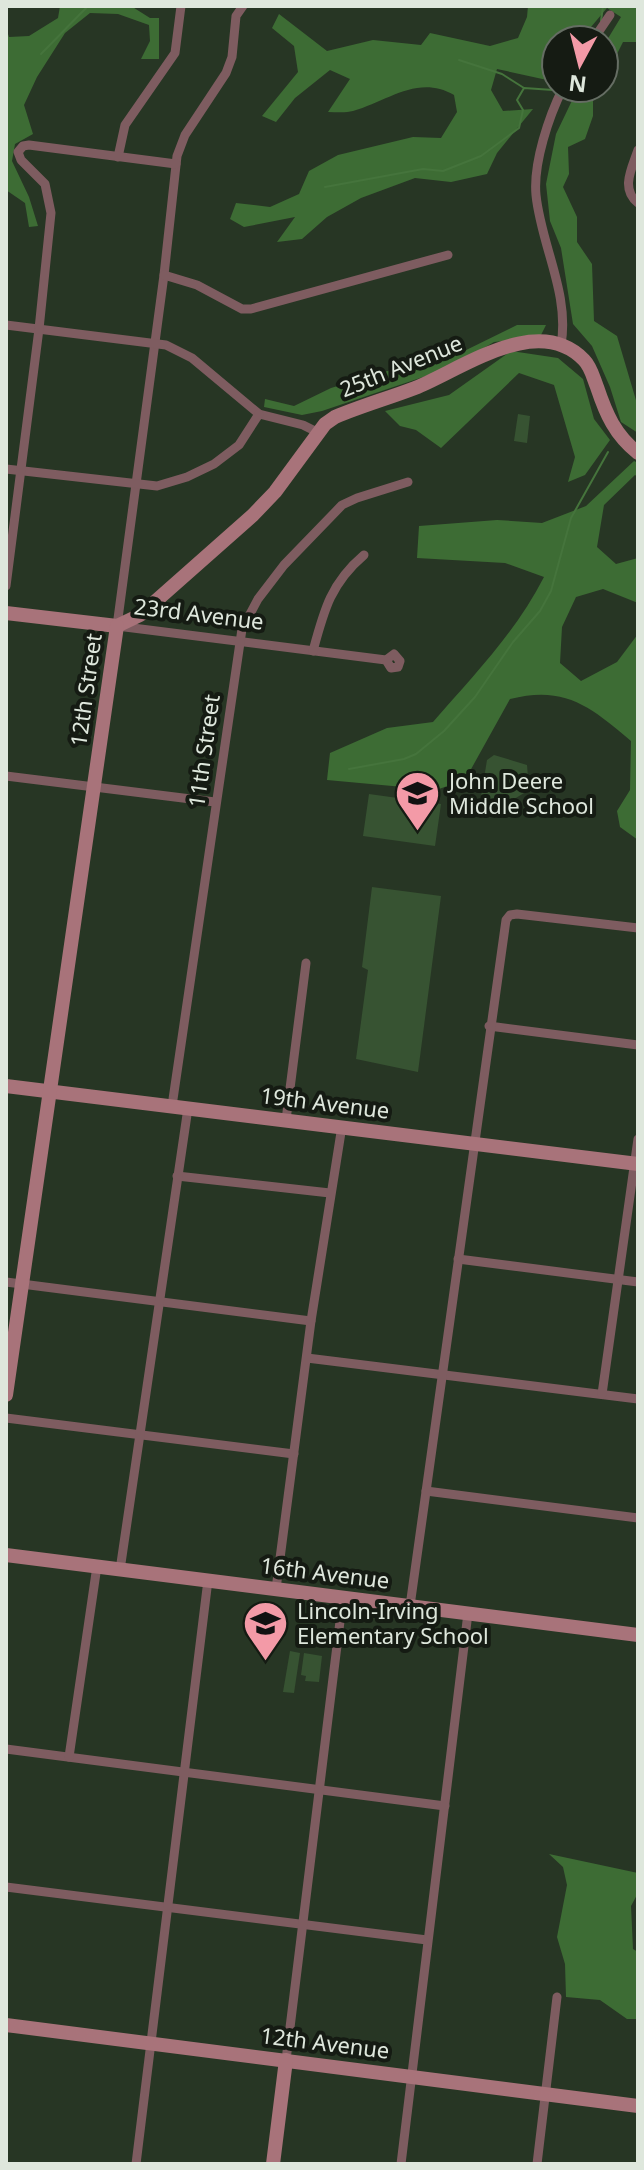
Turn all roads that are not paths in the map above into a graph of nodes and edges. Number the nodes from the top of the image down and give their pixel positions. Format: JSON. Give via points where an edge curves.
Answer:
{"nodes":[{"id":1,"x":181,"y":6,"type":"edge"},
{"id":2,"x":246,"y":7,"type":"edge"},
{"id":3,"x":610,"y":15,"type":"dead end"},
{"id":4,"x":604,"y":24,"type":"edge"},
{"id":5,"x":556,"y":104,"type":"edge"},
{"id":6,"x":638,"y":150,"type":"edge"},
{"id":7,"x":118,"y":157,"type":"junction"},
{"id":8,"x":176,"y":164,"type":"junction"},
{"id":9,"x":635,"y":201,"type":"edge"},
{"id":10,"x":448,"y":255,"type":"dead end"},
{"id":11,"x":164,"y":275,"type":"junction"},
{"id":12,"x":6,"y":325,"type":"edge"},
{"id":13,"x":39,"y":329,"type":"junction"},
{"id":14,"x":154,"y":342,"type":"junction"},
{"id":15,"x":561,"y":345,"type":"junction"},
{"id":16,"x":259,"y":414,"type":"junction"},
{"id":17,"x":317,"y":432,"type":"junction"},
{"id":18,"x":638,"y":453,"type":"edge"},
{"id":19,"x":6,"y":469,"type":"edge"},
{"id":20,"x":20,"y":471,"type":"junction"},
{"id":21,"x":408,"y":482,"type":"dead end"},
{"id":22,"x":134,"y":485,"type":"junction"},
{"id":23,"x":364,"y":555,"type":"dead end"},
{"id":24,"x":6,"y":586,"type":"edge"},
{"id":25,"x":6,"y":613,"type":"edge"},
{"id":26,"x":117,"y":626,"type":"junction"},
{"id":27,"x":238,"y":641,"type":"junction"},
{"id":28,"x":313,"y":651,"type":"junction"},
{"id":29,"x":386,"y":660,"type":"dead end"},
{"id":30,"x":6,"y":776,"type":"edge"},
{"id":31,"x":94,"y":787,"type":"junction"},
{"id":32,"x":215,"y":802,"type":"junction"},
{"id":33,"x":638,"y":928,"type":"edge"},
{"id":34,"x":306,"y":963,"type":"dead end"},
{"id":35,"x":489,"y":1026,"type":"junction"},
{"id":36,"x":638,"y":1045,"type":"edge"},
{"id":37,"x":6,"y":1086,"type":"edge"},
{"id":38,"x":51,"y":1091,"type":"junction"},
{"id":39,"x":172,"y":1106,"type":"junction"},
{"id":40,"x":188,"y":1108,"type":"junction"},
{"id":41,"x":286,"y":1120,"type":"junction"},
{"id":42,"x":342,"y":1126,"type":"junction"},
{"id":43,"x":638,"y":1139,"type":"edge"},
{"id":44,"x":474,"y":1143,"type":"junction"},
{"id":45,"x":636,"y":1164,"type":"edge"},
{"id":46,"x":177,"y":1176,"type":"junction"},
{"id":47,"x":330,"y":1193,"type":"junction"},
{"id":48,"x":458,"y":1259,"type":"junction"},
{"id":49,"x":618,"y":1279,"type":"junction"},
{"id":50,"x":6,"y":1282,"type":"edge"},
{"id":51,"x":638,"y":1282,"type":"edge"},
{"id":52,"x":23,"y":1284,"type":"junction"},
{"id":53,"x":159,"y":1301,"type":"junction"},
{"id":54,"x":311,"y":1321,"type":"junction"},
{"id":55,"x":307,"y":1358,"type":"junction"},
{"id":56,"x":442,"y":1375,"type":"junction"},
{"id":57,"x":602,"y":1394,"type":"junction"},
{"id":58,"x":6,"y":1395,"type":"edge"},
{"id":59,"x":638,"y":1399,"type":"edge"},
{"id":60,"x":6,"y":1418,"type":"edge"},
{"id":61,"x":140,"y":1435,"type":"junction"},
{"id":62,"x":294,"y":1454,"type":"junction"},
{"id":63,"x":426,"y":1491,"type":"junction"},
{"id":64,"x":638,"y":1518,"type":"edge"},
{"id":65,"x":6,"y":1555,"type":"edge"},
{"id":66,"x":97,"y":1566,"type":"junction"},
{"id":67,"x":120,"y":1570,"type":"junction"},
{"id":68,"x":208,"y":1580,"type":"junction"},
{"id":69,"x":276,"y":1589,"type":"junction"},
{"id":70,"x":343,"y":1597,"type":"junction"},
{"id":71,"x":410,"y":1606,"type":"junction"},
{"id":72,"x":468,"y":1613,"type":"junction"},
{"id":73,"x":638,"y":1635,"type":"edge"},
{"id":74,"x":6,"y":1749,"type":"edge"},
{"id":75,"x":69,"y":1757,"type":"junction"},
{"id":76,"x":184,"y":1773,"type":"junction"},
{"id":77,"x":319,"y":1789,"type":"junction"},
{"id":78,"x":445,"y":1806,"type":"junction"},
{"id":79,"x":6,"y":1887,"type":"edge"},
{"id":80,"x":167,"y":1908,"type":"junction"},
{"id":81,"x":303,"y":1926,"type":"junction"},
{"id":82,"x":427,"y":1940,"type":"junction"},
{"id":83,"x":557,"y":1997,"type":"dead end"},
{"id":84,"x":6,"y":2025,"type":"edge"},
{"id":85,"x":150,"y":2042,"type":"junction"},
{"id":86,"x":286,"y":2060,"type":"junction"},
{"id":87,"x":412,"y":2076,"type":"junction"},
{"id":88,"x":546,"y":2092,"type":"junction"},
{"id":89,"x":638,"y":2106,"type":"edge"},
{"id":90,"x":136,"y":2164,"type":"edge"},
{"id":91,"x":273,"y":2164,"type":"edge"},
{"id":92,"x":401,"y":2164,"type":"edge"},
{"id":93,"x":537,"y":2164,"type":"edge"}],
"edges":[{"from":1,"to":7,"type":"street","via":[[175,53],[125,125]]},
{"from":2,"to":8,"type":"street","name":"12th Street","via":[[236,16],[230,65],[180,142]]},
{"from":3,"to":4,"type":"street"},
{"from":5,"to":15,"type":"street","via":[[536,194],[558,285]]},
{"from":6,"to":9,"type":"street","via":[[628,182]]},
{"from":7,"to":8,"type":"street"},
{"from":7,"to":13,"type":"street","via":[[29,145],[19,149],[21,160],[45,184],[50,201]]},
{"from":8,"to":11,"type":"street","name":"12th Street"},
{"from":10,"to":11,"type":"street","via":[[251,309]]},
{"from":11,"to":14,"type":"street","name":"12th Street"},
{"from":12,"to":13,"type":"street"},
{"from":13,"to":14,"type":"street"},
{"from":13,"to":20,"type":"street"},
{"from":14,"to":16,"type":"street","via":[[192,358]]},
{"from":14,"to":22,"type":"street","name":"12th Street"},
{"from":15,"to":17,"type":"street","name":"25th Avenue","via":[[533,341],[502,346],[424,384],[335,417]]},
{"from":15,"to":18,"type":"street","via":[[590,367],[608,418]]},
{"from":16,"to":17,"type":"street"},
{"from":16,"to":22,"type":"street","via":[[239,445],[214,464],[157,486]]},
{"from":17,"to":26,"type":"street","via":[[253,515],[140,615]]},
{"from":19,"to":20,"type":"street"},
{"from":20,"to":22,"type":"street"},
{"from":20,"to":24,"type":"street"},
{"from":21,"to":27,"type":"street","name":"11th Street","via":[[350,501],[323,522],[267,586]]},
{"from":22,"to":26,"type":"street","name":"12th Street"},
{"from":23,"to":28,"type":"street","via":[[329,597]]},
{"from":25,"to":26,"type":"street","name":"23rd Avenue"},
{"from":26,"to":27,"type":"street","name":"23rd Avenue"},
{"from":26,"to":31,"type":"street","name":"12th Street"},
{"from":27,"to":28,"type":"street","name":"23rd Avenue"},
{"from":27,"to":32,"type":"street","name":"11th Street"},
{"from":28,"to":29,"type":"street","name":"23rd Avenue"},
{"from":30,"to":31,"type":"street"},
{"from":31,"to":32,"type":"street"},
{"from":31,"to":38,"type":"street","name":"12th Street"},
{"from":32,"to":39,"type":"street","name":"11th Street"},
{"from":33,"to":35,"type":"street","via":[[508,916]]},
{"from":34,"to":41,"type":"street"},
{"from":35,"to":36,"type":"street"},
{"from":35,"to":44,"type":"street"},
{"from":37,"to":38,"type":"street","name":"19th Avenue"},
{"from":38,"to":39,"type":"street","name":"19th Avenue"},
{"from":38,"to":52,"type":"street","name":"12th Street"},
{"from":39,"to":40,"type":"street","name":"19th Avenue"},
{"from":40,"to":41,"type":"street","name":"19th Avenue"},
{"from":40,"to":46,"type":"street"},
{"from":41,"to":42,"type":"street","name":"19th Avenue"},
{"from":42,"to":44,"type":"street","name":"19th Avenue"},
{"from":42,"to":47,"type":"street"},
{"from":43,"to":45,"type":"street"},
{"from":44,"to":45,"type":"street","name":"19th Avenue"},
{"from":44,"to":48,"type":"street"},
{"from":45,"to":49,"type":"street"},
{"from":46,"to":47,"type":"street"},
{"from":46,"to":53,"type":"street"},
{"from":47,"to":54,"type":"street"},
{"from":48,"to":49,"type":"street"},
{"from":48,"to":56,"type":"street"},
{"from":49,"to":51,"type":"street"},
{"from":49,"to":57,"type":"street"},
{"from":50,"to":52,"type":"street"},
{"from":52,"to":53,"type":"street"},
{"from":52,"to":58,"type":"street","name":"12th Street"},
{"from":53,"to":54,"type":"street"},
{"from":53,"to":61,"type":"street"},
{"from":54,"to":55,"type":"street"},
{"from":55,"to":56,"type":"street"},
{"from":55,"to":62,"type":"street"},
{"from":56,"to":57,"type":"street"},
{"from":56,"to":63,"type":"street"},
{"from":57,"to":59,"type":"street"},
{"from":60,"to":61,"type":"street"},
{"from":61,"to":62,"type":"street"},
{"from":61,"to":67,"type":"street"},
{"from":62,"to":69,"type":"street"},
{"from":63,"to":64,"type":"street"},
{"from":63,"to":71,"type":"street"},
{"from":65,"to":66,"type":"street","name":"16th Avenue"},
{"from":66,"to":67,"type":"street","name":"16th Avenue"},
{"from":66,"to":75,"type":"street"},
{"from":67,"to":68,"type":"street","name":"16th Avenue"},
{"from":68,"to":69,"type":"street","name":"16th Avenue"},
{"from":68,"to":76,"type":"street"},
{"from":69,"to":70,"type":"street","name":"16th Avenue"},
{"from":70,"to":71,"type":"street","name":"16th Avenue"},
{"from":70,"to":77,"type":"street"},
{"from":71,"to":72,"type":"street","name":"16th Avenue"},
{"from":72,"to":73,"type":"street","name":"16th Avenue"},
{"from":72,"to":78,"type":"street"},
{"from":74,"to":75,"type":"street"},
{"from":75,"to":76,"type":"street"},
{"from":76,"to":77,"type":"street"},
{"from":76,"to":80,"type":"street"},
{"from":77,"to":78,"type":"street"},
{"from":77,"to":81,"type":"street"},
{"from":78,"to":82,"type":"street"},
{"from":79,"to":80,"type":"street"},
{"from":80,"to":81,"type":"street"},
{"from":80,"to":85,"type":"street"},
{"from":81,"to":82,"type":"street"},
{"from":81,"to":86,"type":"street"},
{"from":82,"to":87,"type":"street"},
{"from":83,"to":88,"type":"street"},
{"from":84,"to":85,"type":"street","name":"12th Avenue"},
{"from":85,"to":86,"type":"street","name":"12th Avenue"},
{"from":85,"to":90,"type":"street"},
{"from":86,"to":87,"type":"street","name":"12th Avenue"},
{"from":86,"to":91,"type":"street"},
{"from":87,"to":88,"type":"street","name":"12th Avenue"},
{"from":87,"to":92,"type":"street"},
{"from":88,"to":89,"type":"street","name":"12th Avenue"},
{"from":88,"to":93,"type":"street"}]}
